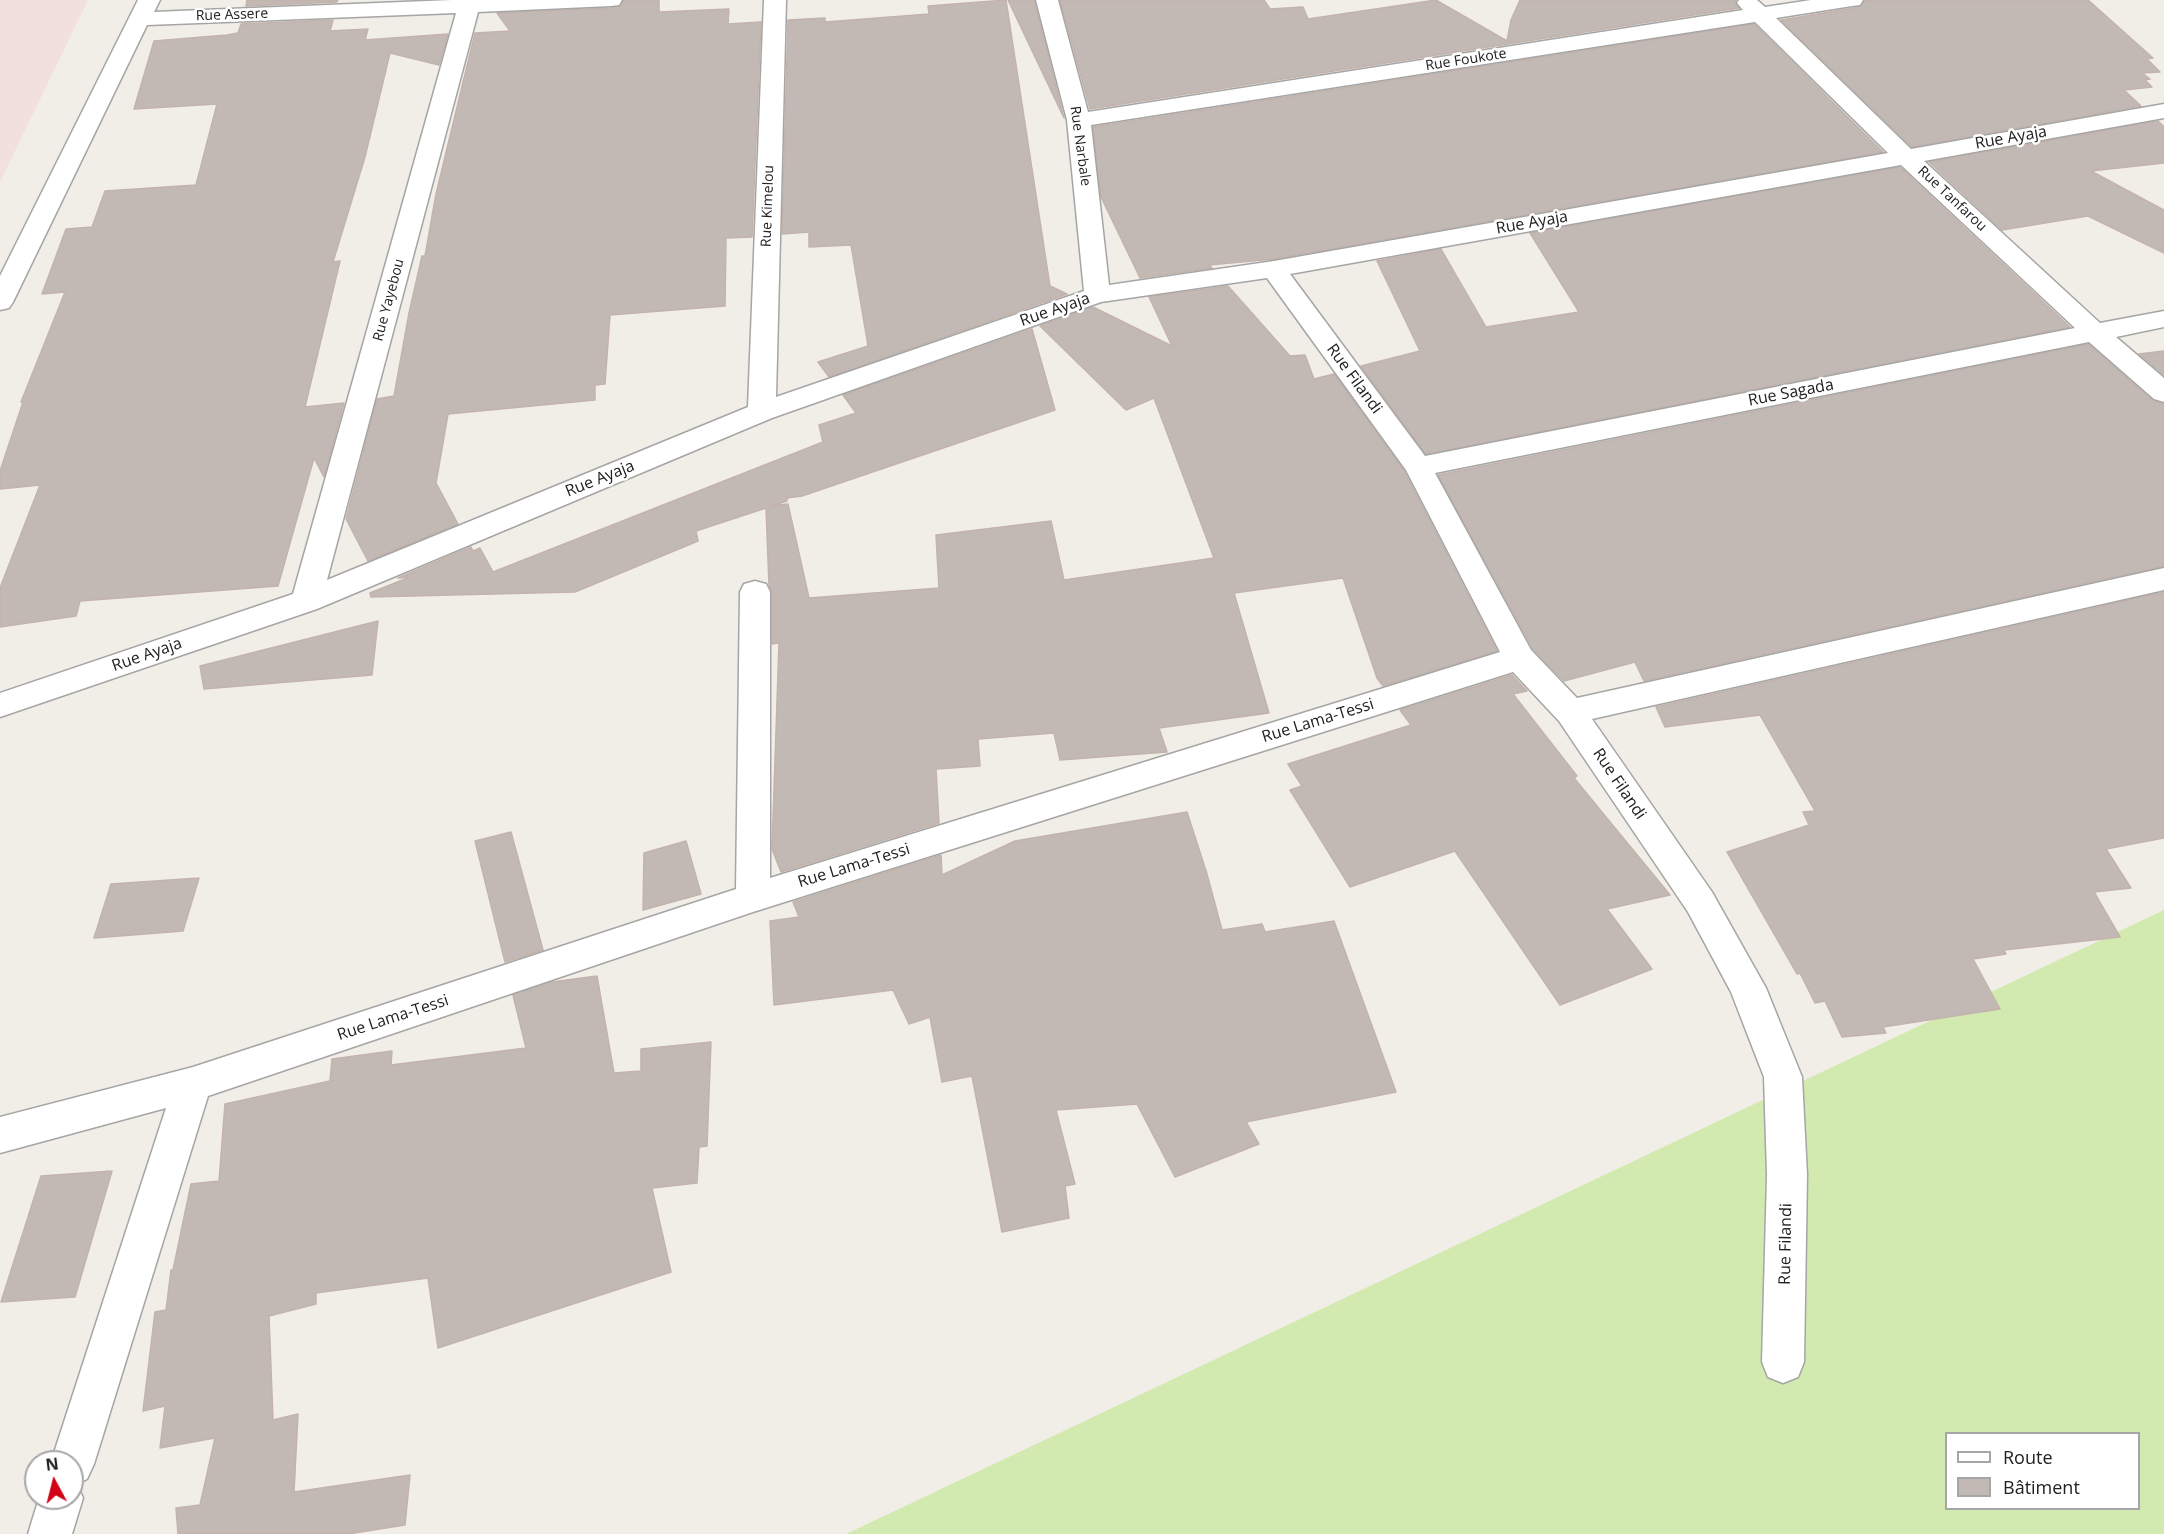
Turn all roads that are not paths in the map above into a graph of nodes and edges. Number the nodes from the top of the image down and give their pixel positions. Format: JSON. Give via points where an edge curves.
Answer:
{"nodes":[{"id":1,"x":611,"y":0,"type":"edge"},
{"id":2,"x":775,"y":0,"type":"edge"},
{"id":3,"x":1047,"y":0,"type":"edge"},
{"id":4,"x":1852,"y":0,"type":"edge"},
{"id":5,"x":470,"y":3,"type":"edge"},
{"id":6,"x":1752,"y":7,"type":"edge"},
{"id":7,"x":145,"y":9,"type":"edge"},
{"id":8,"x":2164,"y":111,"type":"edge"},
{"id":9,"x":1079,"y":120,"type":"junction"},
{"id":10,"x":1905,"y":156,"type":"junction"},
{"id":11,"x":1274,"y":269,"type":"junction"},
{"id":12,"x":1097,"y":295,"type":"junction"},
{"id":13,"x":0,"y":302,"type":"edge"},
{"id":14,"x":2164,"y":319,"type":"edge"},
{"id":15,"x":2095,"y":333,"type":"junction"},
{"id":16,"x":2164,"y":393,"type":"edge"},
{"id":17,"x":762,"y":412,"type":"junction"},
{"id":18,"x":1418,"y":467,"type":"junction"},
{"id":19,"x":2164,"y":579,"type":"edge"},
{"id":20,"x":755,"y":592,"type":"dead end"},
{"id":21,"x":306,"y":601,"type":"junction"},
{"id":22,"x":1519,"y":658,"type":"junction"},
{"id":23,"x":0,"y":705,"type":"edge"},
{"id":24,"x":1570,"y":712,"type":"junction"},
{"id":25,"x":753,"y":898,"type":"junction"},
{"id":26,"x":193,"y":1084,"type":"junction"},
{"id":27,"x":0,"y":1135,"type":"edge"},
{"id":28,"x":1783,"y":1362,"type":"dead end"},
{"id":29,"x":76,"y":1450,"type":"edge"},
{"id":30,"x":57,"y":1510,"type":"edge"},
{"id":31,"x":50,"y":1534,"type":"edge"}],
"edges":[{"from":1,"to":5,"type":"street","name":"Rue Assere"},
{"from":2,"to":17,"type":"street","name":"Rue Kimelou"},
{"from":3,"to":9,"type":"street","name":"Rue Narbale"},
{"from":4,"to":6,"type":"street","name":"Rue Foukote"},
{"from":5,"to":7,"type":"street","name":"Rue Assere"},
{"from":5,"to":21,"type":"street","name":"Rue Yayebou"},
{"from":6,"to":9,"type":"street","name":"Rue Foukote"},
{"from":6,"to":10,"type":"street","name":"Rue Tanfarou"},
{"from":7,"to":13,"type":"street"},
{"from":8,"to":10,"type":"street","name":"Rue Ayaja"},
{"from":9,"to":12,"type":"street","name":"Rue Narbale"},
{"from":10,"to":11,"type":"street","name":"Rue Ayaja"},
{"from":10,"to":15,"type":"street","name":"Rue Tanfarou"},
{"from":11,"to":12,"type":"street","name":"Rue Ayaja"},
{"from":11,"to":18,"type":"street","name":"Rue Filandi"},
{"from":12,"to":17,"type":"street","name":"Rue Ayaja"},
{"from":14,"to":15,"type":"street","name":"Rue Sagada"},
{"from":15,"to":16,"type":"street","name":"Rue Tanfarou"},
{"from":15,"to":18,"type":"street","name":"Rue Sagada"},
{"from":17,"to":21,"type":"street","name":"Rue Ayaja"},
{"from":18,"to":22,"type":"street","name":"Rue Filandi"},
{"from":19,"to":24,"type":"street"},
{"from":20,"to":25,"type":"street"},
{"from":21,"to":23,"type":"street","name":"Rue Ayaja"},
{"from":22,"to":24,"type":"street","name":"Rue Filandi"},
{"from":22,"to":25,"type":"street","name":"Rue Lama-Tessi"},
{"from":24,"to":28,"type":"street","name":"Rue Filandi","via":[[1700,902],[1748,988],[1783,1077],[1787,1175]]},
{"from":25,"to":26,"type":"street","name":"Rue Lama-Tessi"},
{"from":26,"to":27,"type":"street","name":"Rue Lama-Tessi"},
{"from":26,"to":29,"type":"street"},
{"from":30,"to":31,"type":"street"}]}
